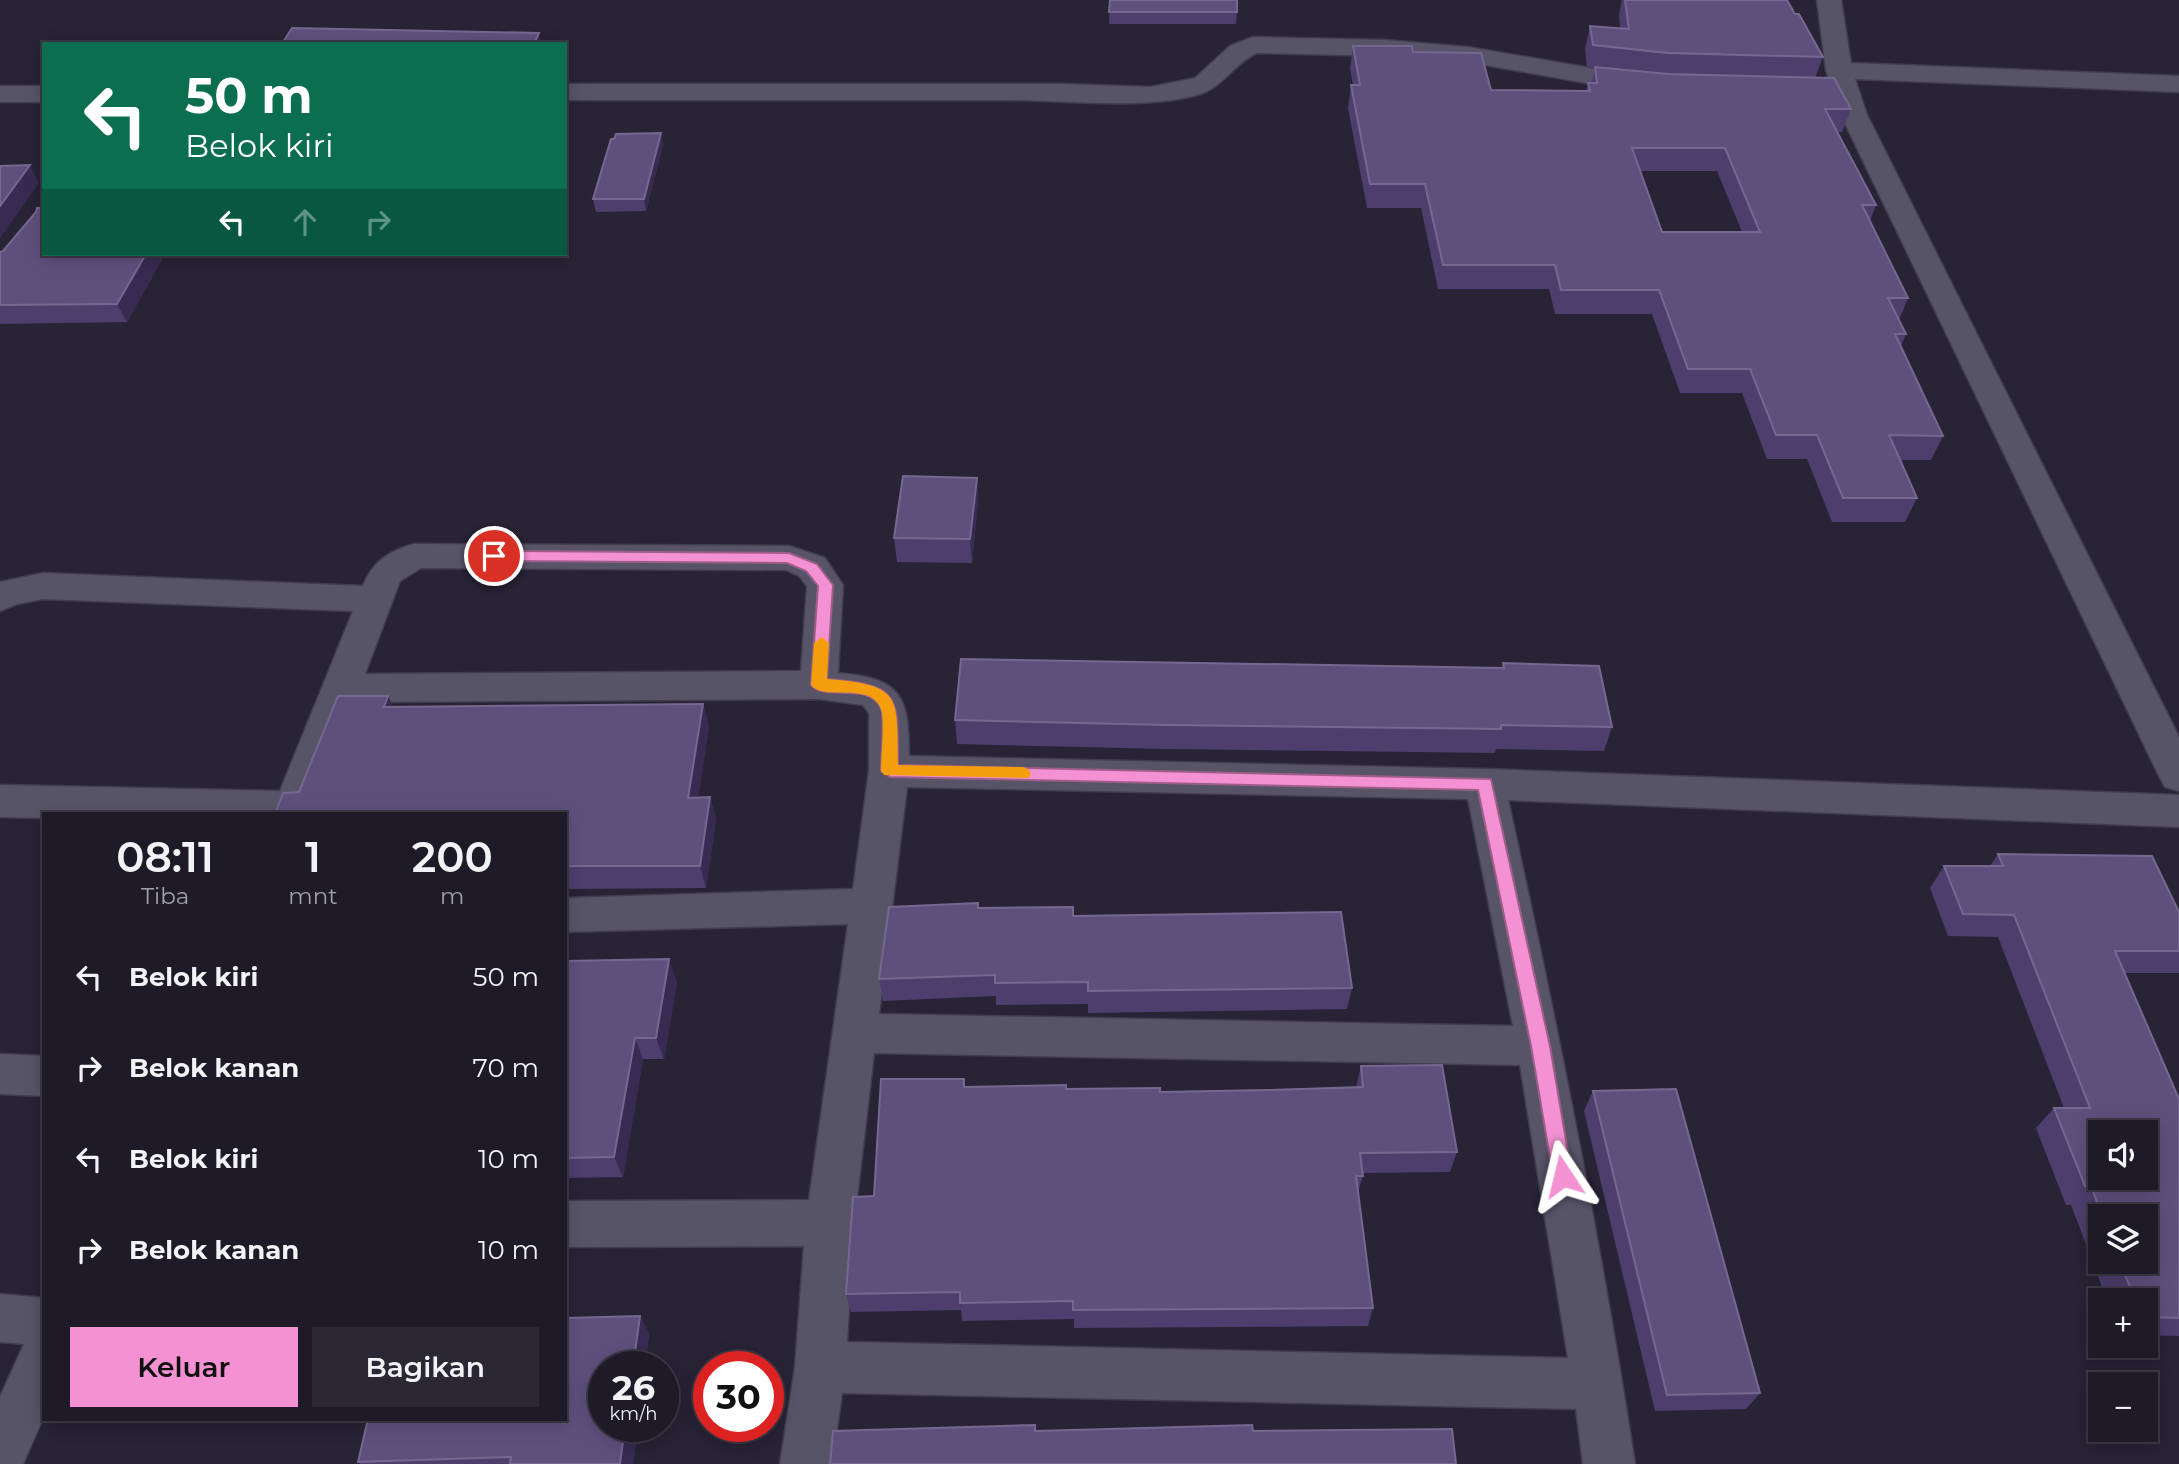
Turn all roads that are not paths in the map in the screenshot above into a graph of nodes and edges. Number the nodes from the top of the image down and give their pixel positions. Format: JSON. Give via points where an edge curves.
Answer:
{"nodes":[{"id":1,"x":1829,"y":0,"type":"edge"},
{"id":2,"x":1834,"y":84,"type":"junction"},
{"id":3,"x":2179,"y":84,"type":"edge"},
{"id":4,"x":1662,"y":87,"type":"edge"},
{"id":5,"x":567,"y":92,"type":"edge"},
{"id":6,"x":0,"y":94,"type":"edge"},
{"id":7,"x":42,"y":94,"type":"edge"},
{"id":8,"x":0,"y":598,"type":"edge"},
{"id":9,"x":375,"y":598,"type":"junction"},
{"id":10,"x":819,"y":685,"type":"junction"},
{"id":11,"x":341,"y":688,"type":"junction"},
{"id":12,"x":890,"y":771,"type":"junction"},
{"id":13,"x":2179,"y":776,"type":"edge"},
{"id":14,"x":1485,"y":784,"type":"junction"},
{"id":15,"x":0,"y":801,"type":"edge"},
{"id":16,"x":291,"y":810,"type":"edge"},
{"id":17,"x":2179,"y":811,"type":"edge"},
{"id":18,"x":873,"y":906,"type":"junction"},
{"id":19,"x":567,"y":915,"type":"edge"},
{"id":20,"x":856,"y":1033,"type":"junction"},
{"id":21,"x":1540,"y":1046,"type":"junction"},
{"id":22,"x":0,"y":1074,"type":"edge"},
{"id":23,"x":42,"y":1076,"type":"edge"},
{"id":24,"x":830,"y":1223,"type":"junction"},
{"id":25,"x":567,"y":1224,"type":"edge"},
{"id":26,"x":0,"y":1318,"type":"edge"},
{"id":27,"x":42,"y":1322,"type":"edge"},
{"id":28,"x":42,"y":1361,"type":"edge"},
{"id":29,"x":820,"y":1367,"type":"junction"},
{"id":30,"x":1598,"y":1384,"type":"junction"},
{"id":31,"x":0,"y":1457,"type":"edge"},
{"id":32,"x":806,"y":1464,"type":"edge"},
{"id":33,"x":1609,"y":1464,"type":"edge"}],
"edges":[{"from":1,"to":2,"type":"street"},
{"from":2,"to":3,"type":"street"},
{"from":2,"to":13,"type":"street"},
{"from":4,"to":5,"type":"street","via":[[1593,80],[1498,59],[1423,49],[1253,45],[1239,51],[1204,84],[1151,95]]},
{"from":6,"to":7,"type":"street"},
{"from":8,"to":9,"type":"street","via":[[43,586]]},
{"from":9,"to":10,"type":"street","via":[[385,574],[414,556],[789,558],[812,567],[825,585]]},
{"from":9,"to":11,"type":"street"},
{"from":10,"to":11,"type":"street"},
{"from":10,"to":12,"type":"street","via":[[878,694],[889,708]]},
{"from":11,"to":16,"type":"street"},
{"from":12,"to":14,"type":"street"},
{"from":12,"to":18,"type":"street"},
{"from":14,"to":17,"type":"street"},
{"from":14,"to":21,"type":"street"},
{"from":15,"to":16,"type":"street"},
{"from":18,"to":19,"type":"street"},
{"from":18,"to":20,"type":"street"},
{"from":20,"to":21,"type":"street"},
{"from":20,"to":24,"type":"street"},
{"from":21,"to":30,"type":"street"},
{"from":22,"to":23,"type":"street"},
{"from":24,"to":25,"type":"street"},
{"from":24,"to":29,"type":"street"},
{"from":26,"to":27,"type":"street"},
{"from":28,"to":31,"type":"street"},
{"from":29,"to":30,"type":"street"},
{"from":29,"to":32,"type":"street"},
{"from":30,"to":33,"type":"street"}]}
